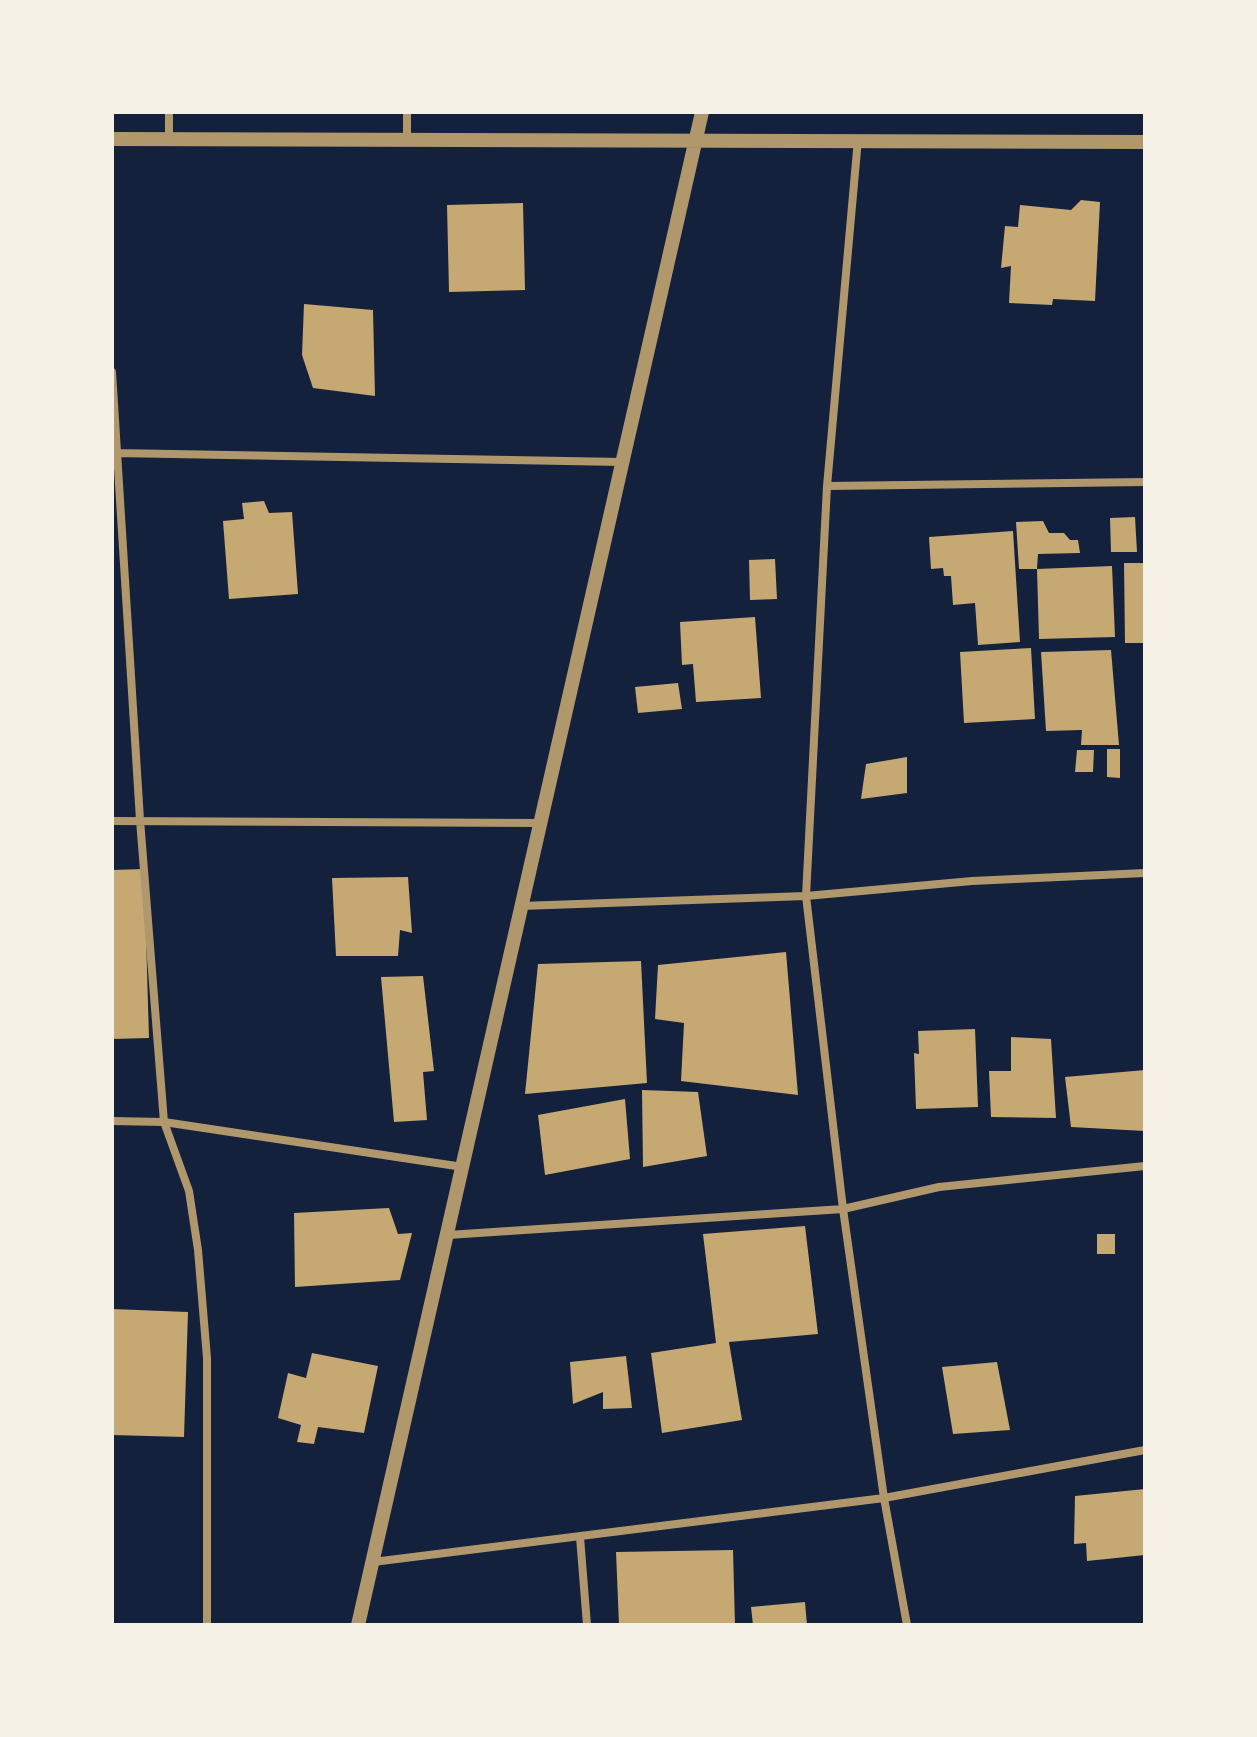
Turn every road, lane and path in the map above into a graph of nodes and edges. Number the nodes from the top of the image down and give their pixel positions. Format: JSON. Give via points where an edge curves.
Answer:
{"nodes":[{"id":1,"x":169,"y":112,"type":"edge"},
{"id":2,"x":407,"y":112,"type":"edge"},
{"id":3,"x":702,"y":112,"type":"edge"},
{"id":4,"x":112,"y":139,"type":"edge"},
{"id":5,"x":169,"y":139,"type":"junction"},
{"id":6,"x":407,"y":139,"type":"junction"},
{"id":7,"x":693,"y":139,"type":"junction"},
{"id":8,"x":858,"y":139,"type":"junction"},
{"id":9,"x":1145,"y":142,"type":"edge"},
{"id":10,"x":112,"y":372,"type":"edge"},
{"id":11,"x":116,"y":453,"type":"junction"},
{"id":12,"x":622,"y":462,"type":"junction"},
{"id":13,"x":1145,"y":482,"type":"edge"},
{"id":14,"x":827,"y":486,"type":"junction"},
{"id":15,"x":140,"y":820,"type":"junction"},
{"id":16,"x":112,"y":821,"type":"edge"},
{"id":17,"x":539,"y":823,"type":"junction"},
{"id":18,"x":1145,"y":873,"type":"edge"},
{"id":19,"x":806,"y":896,"type":"junction"},
{"id":20,"x":520,"y":906,"type":"junction"},
{"id":21,"x":112,"y":1121,"type":"edge"},
{"id":22,"x":164,"y":1122,"type":"junction"},
{"id":23,"x":1145,"y":1166,"type":"edge"},
{"id":24,"x":463,"y":1167,"type":"junction"},
{"id":25,"x":843,"y":1209,"type":"junction"},
{"id":26,"x":448,"y":1235,"type":"junction"},
{"id":27,"x":1145,"y":1450,"type":"edge"},
{"id":28,"x":884,"y":1498,"type":"junction"},
{"id":29,"x":580,"y":1537,"type":"junction"},
{"id":30,"x":373,"y":1562,"type":"junction"},
{"id":31,"x":207,"y":1625,"type":"edge"},
{"id":32,"x":358,"y":1625,"type":"edge"},
{"id":33,"x":587,"y":1625,"type":"edge"},
{"id":34,"x":907,"y":1625,"type":"edge"}],
"edges":[{"from":1,"to":5,"type":"street"},
{"from":2,"to":6,"type":"street"},
{"from":3,"to":7,"type":"street"},
{"from":4,"to":5,"type":"street"},
{"from":5,"to":6,"type":"street"},
{"from":6,"to":7,"type":"street"},
{"from":7,"to":8,"type":"street"},
{"from":7,"to":12,"type":"street"},
{"from":8,"to":9,"type":"street"},
{"from":8,"to":14,"type":"street"},
{"from":10,"to":11,"type":"street"},
{"from":11,"to":12,"type":"street"},
{"from":11,"to":15,"type":"street"},
{"from":12,"to":17,"type":"street"},
{"from":13,"to":14,"type":"street"},
{"from":14,"to":19,"type":"street"},
{"from":15,"to":16,"type":"street"},
{"from":15,"to":17,"type":"street"},
{"from":15,"to":22,"type":"street"},
{"from":17,"to":20,"type":"street"},
{"from":18,"to":19,"type":"street"},
{"from":19,"to":20,"type":"street"},
{"from":19,"to":25,"type":"street"},
{"from":20,"to":24,"type":"street"},
{"from":21,"to":22,"type":"street"},
{"from":22,"to":24,"type":"street"},
{"from":22,"to":31,"type":"street","via":[[189,1191],[198,1250],[207,1358]]},
{"from":23,"to":25,"type":"street","via":[[939,1187]]},
{"from":24,"to":26,"type":"street"},
{"from":25,"to":26,"type":"street"},
{"from":25,"to":28,"type":"street"},
{"from":26,"to":30,"type":"street"},
{"from":27,"to":28,"type":"street"},
{"from":28,"to":29,"type":"street"},
{"from":28,"to":34,"type":"street"},
{"from":29,"to":30,"type":"street"},
{"from":29,"to":33,"type":"street"},
{"from":30,"to":32,"type":"street"}]}
